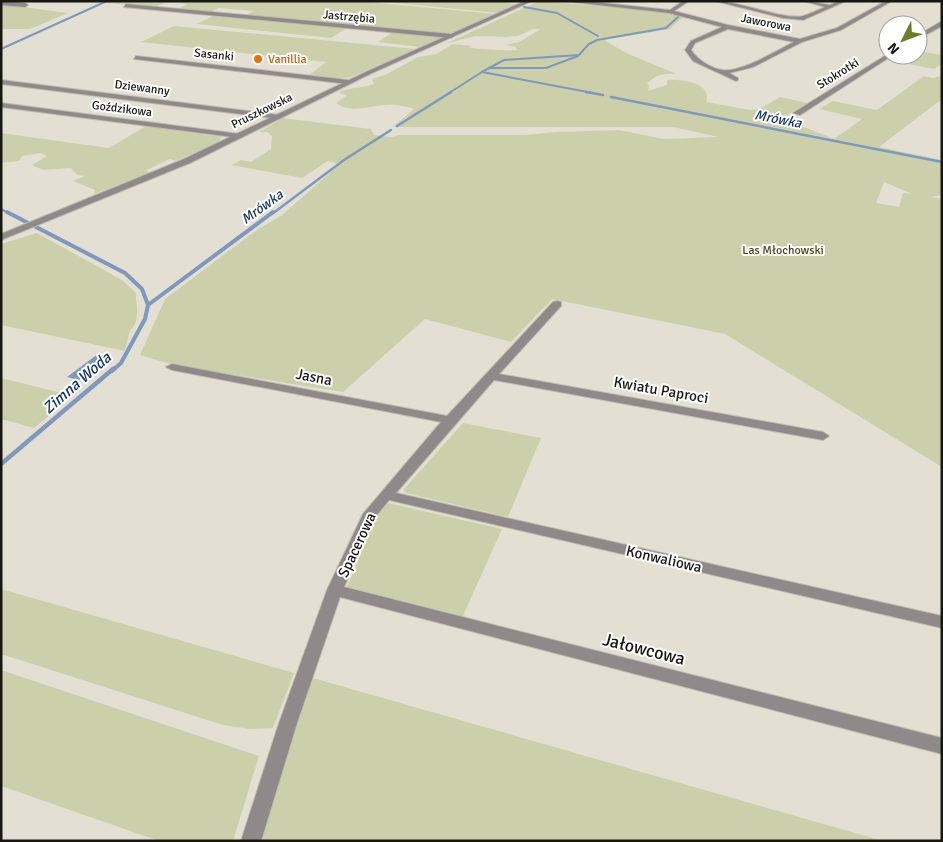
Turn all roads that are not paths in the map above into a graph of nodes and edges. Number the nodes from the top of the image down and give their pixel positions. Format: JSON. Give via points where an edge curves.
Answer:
{"nodes":[{"id":1,"x":530,"y":1,"type":"edge"},
{"id":2,"x":565,"y":1,"type":"edge"},
{"id":3,"x":687,"y":1,"type":"edge"},
{"id":4,"x":717,"y":1,"type":"edge"},
{"id":5,"x":806,"y":1,"type":"edge"},
{"id":6,"x":844,"y":1,"type":"edge"},
{"id":7,"x":890,"y":1,"type":"edge"},
{"id":8,"x":1,"y":3,"type":"edge"},
{"id":9,"x":25,"y":5,"type":"dead end"},
{"id":10,"x":126,"y":6,"type":"dead end"},
{"id":11,"x":832,"y":7,"type":"junction"},
{"id":12,"x":672,"y":10,"type":"dead end"},
{"id":13,"x":942,"y":23,"type":"edge"},
{"id":14,"x":727,"y":27,"type":"junction"},
{"id":15,"x":928,"y":32,"type":"edge"},
{"id":16,"x":451,"y":36,"type":"junction"},
{"id":17,"x":800,"y":41,"type":"junction"},
{"id":18,"x":136,"y":58,"type":"dead end"},
{"id":19,"x":878,"y":62,"type":"edge"},
{"id":20,"x":721,"y":73,"type":"junction"},
{"id":21,"x":736,"y":79,"type":"dead end"},
{"id":22,"x":1,"y":82,"type":"edge"},
{"id":23,"x":348,"y":82,"type":"junction"},
{"id":24,"x":1,"y":105,"type":"edge"},
{"id":25,"x":797,"y":112,"type":"dead end"},
{"id":26,"x":279,"y":117,"type":"junction"},
{"id":27,"x":240,"y":136,"type":"junction"},
{"id":28,"x":1,"y":237,"type":"edge"},
{"id":29,"x":557,"y":304,"type":"dead end"},
{"id":30,"x":172,"y":367,"type":"dead end"},
{"id":31,"x":492,"y":376,"type":"junction"},
{"id":32,"x":450,"y":420,"type":"junction"},
{"id":33,"x":823,"y":436,"type":"dead end"},
{"id":34,"x":386,"y":495,"type":"junction"},
{"id":35,"x":335,"y":590,"type":"junction"},
{"id":36,"x":942,"y":622,"type":"edge"},
{"id":37,"x":942,"y":746,"type":"edge"},
{"id":38,"x":251,"y":841,"type":"edge"}],
"edges":[{"from":1,"to":16,"type":"street","name":"Pruszkowska"},
{"from":2,"to":14,"type":"street","name":"Jaworowa","via":[[669,12]]},
{"from":3,"to":12,"type":"street"},
{"from":4,"to":11,"type":"street","via":[[794,17],[808,16]]},
{"from":5,"to":11,"type":"street"},
{"from":6,"to":11,"type":"street"},
{"from":7,"to":17,"type":"street","name":"Jaworowa","via":[[839,29]]},
{"from":8,"to":9,"type":"street"},
{"from":10,"to":16,"type":"street","name":"Jastrzębia"},
{"from":13,"to":15,"type":"street"},
{"from":14,"to":17,"type":"street","name":"Jaworowa"},
{"from":14,"to":20,"type":"street","name":"Jaworowa","via":[[697,40],[688,48],[695,60]]},
{"from":16,"to":23,"type":"street","name":"Pruszkowska"},
{"from":17,"to":20,"type":"street","name":"Jaworowa","via":[[751,66]]},
{"from":18,"to":23,"type":"street","name":"Sasanki"},
{"from":19,"to":25,"type":"street","name":"Stokrotki"},
{"from":20,"to":21,"type":"street","name":"Jaworowa"},
{"from":22,"to":26,"type":"street","name":"Dziewanny"},
{"from":23,"to":26,"type":"street","name":"Pruszkowska"},
{"from":24,"to":27,"type":"street","name":"Goździkowa"},
{"from":26,"to":27,"type":"street","name":"Pruszkowska"},
{"from":27,"to":28,"type":"street","name":"Pruszkowska"},
{"from":29,"to":31,"type":"street","name":"Spacerowa"},
{"from":30,"to":32,"type":"street","name":"Jasna"},
{"from":31,"to":32,"type":"street","name":"Spacerowa"},
{"from":31,"to":33,"type":"street","name":"Kwiatu Paproci"},
{"from":32,"to":34,"type":"street","name":"Spacerowa"},
{"from":34,"to":35,"type":"street","name":"Spacerowa","via":[[370,514]]},
{"from":34,"to":36,"type":"street","name":"Konwaliowa"},
{"from":35,"to":37,"type":"street","name":"Jałowcowa"},
{"from":35,"to":38,"type":"street","name":"Spacerowa"}]}
